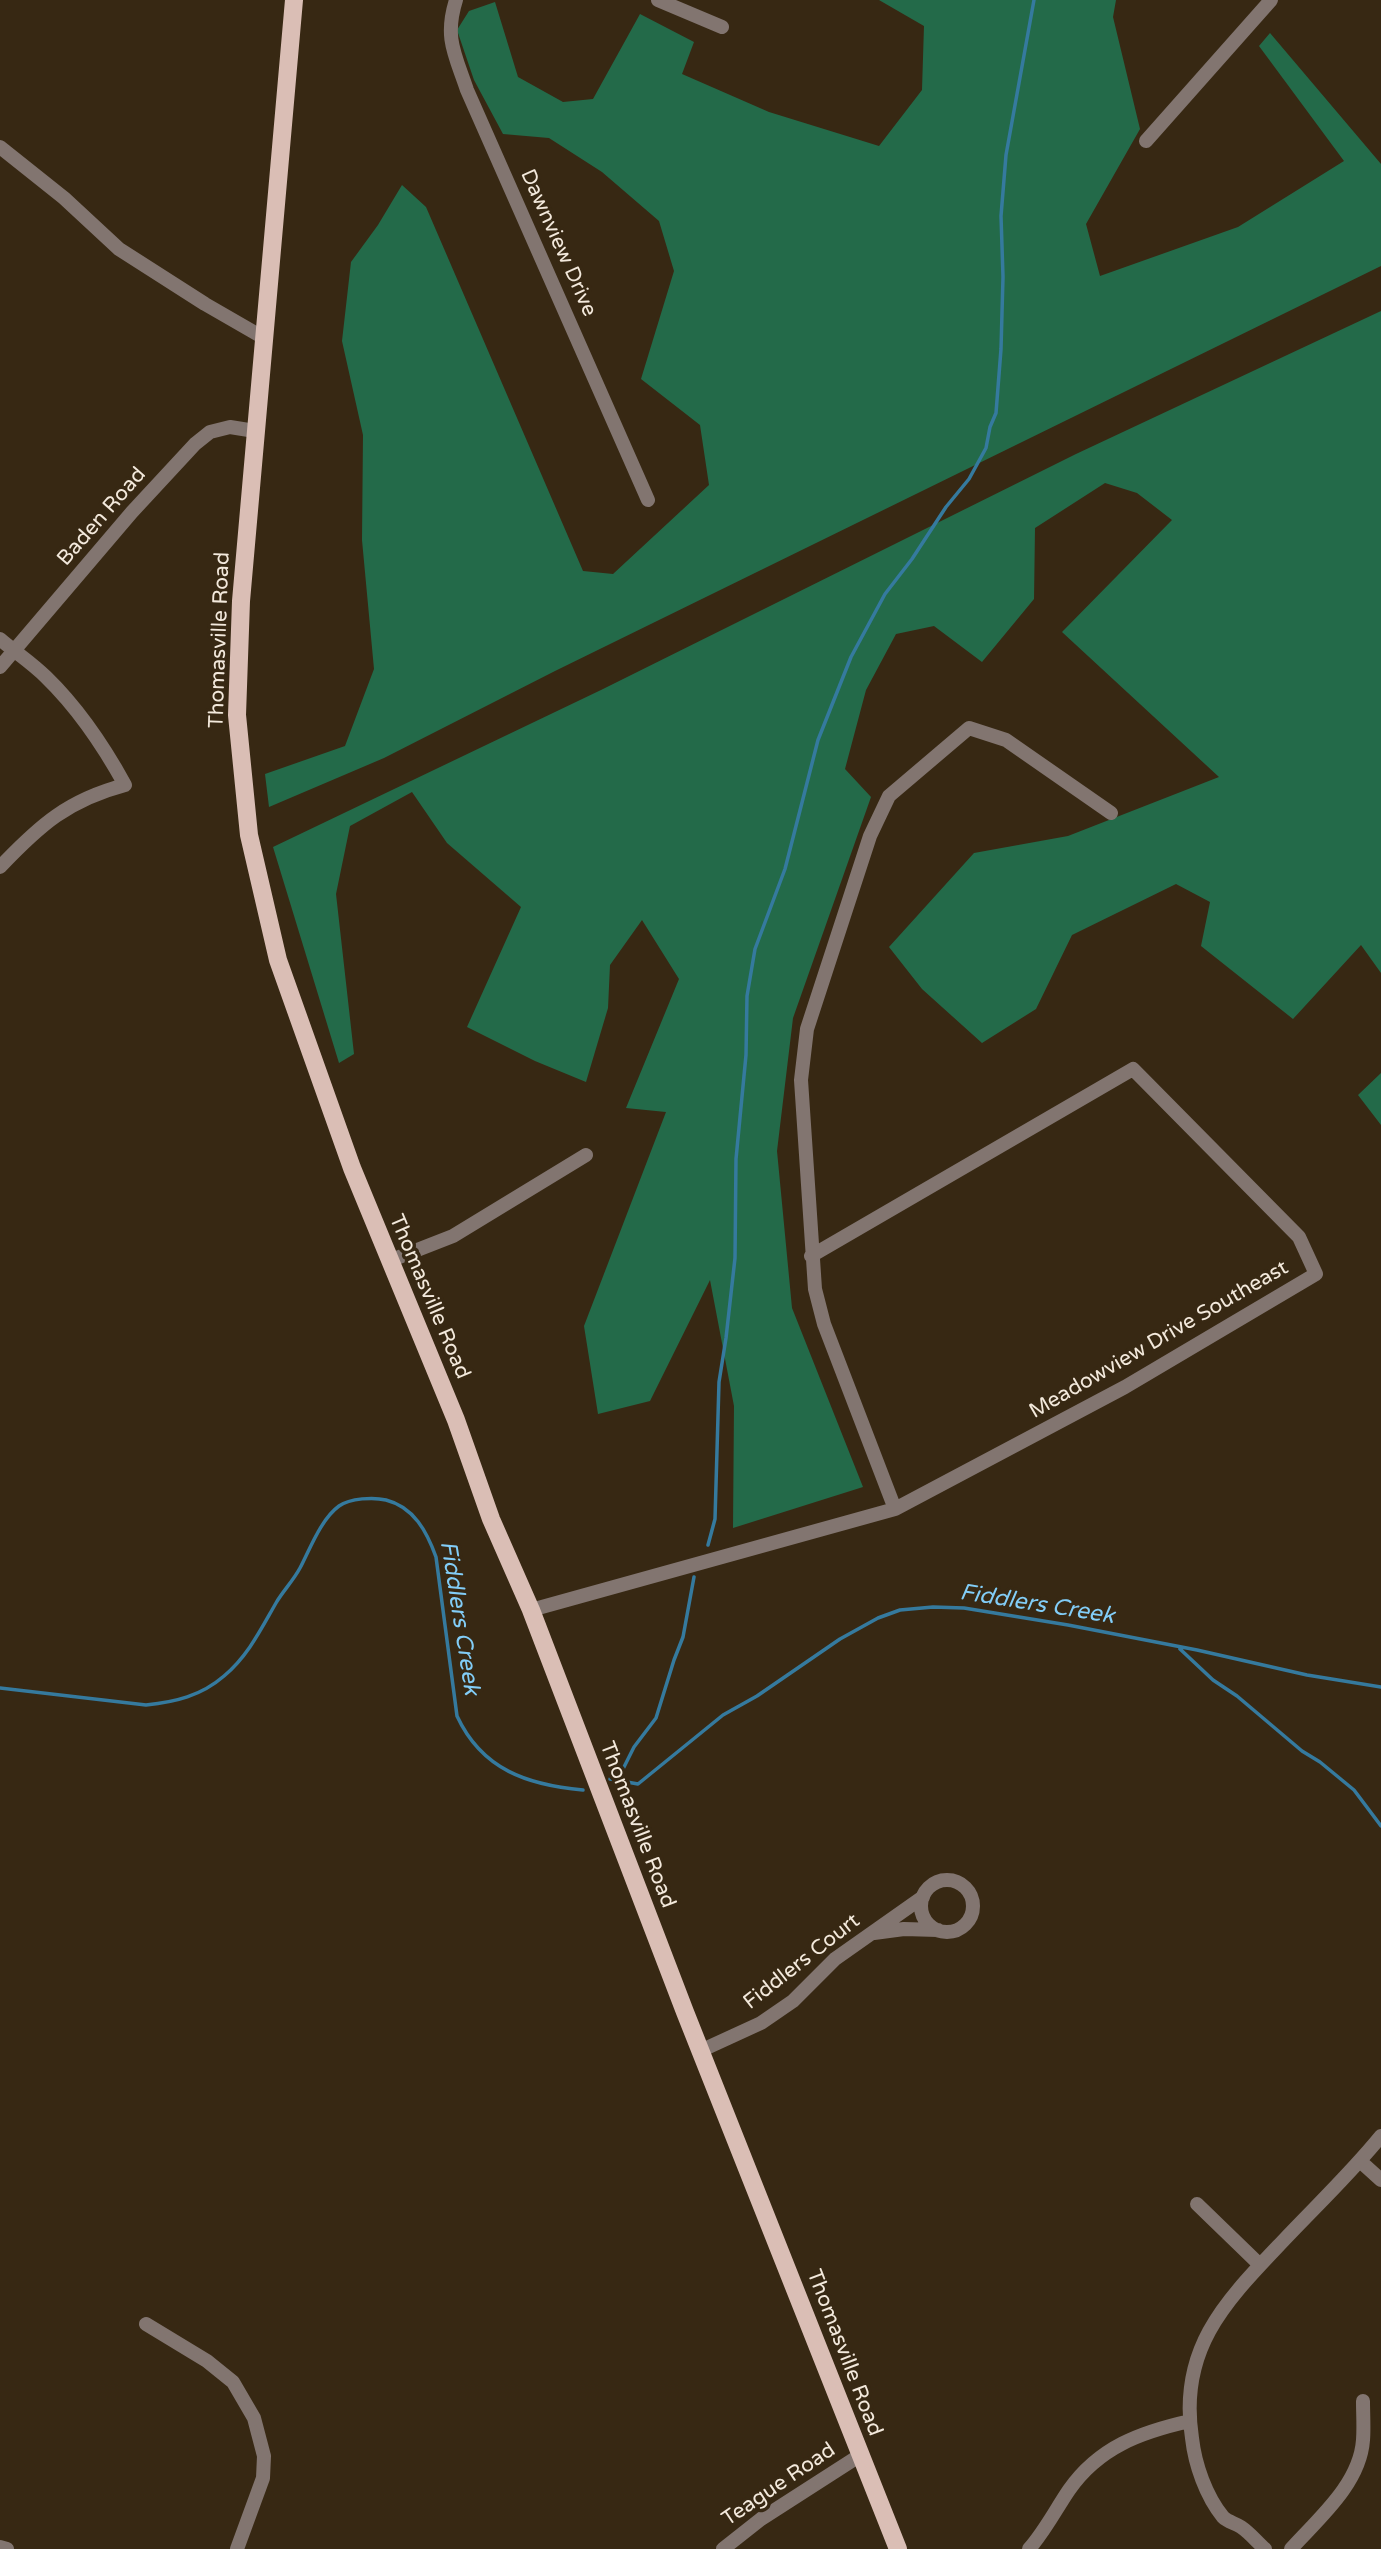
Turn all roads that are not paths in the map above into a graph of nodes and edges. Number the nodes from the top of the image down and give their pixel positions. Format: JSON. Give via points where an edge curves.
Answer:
{"nodes":[{"id":1,"x":294,"y":0,"type":"edge"},
{"id":2,"x":456,"y":0,"type":"edge"},
{"id":3,"x":658,"y":0,"type":"edge"},
{"id":4,"x":1271,"y":0,"type":"edge"},
{"id":5,"x":723,"y":27,"type":"dead end"},
{"id":6,"x":1146,"y":141,"type":"dead end"},
{"id":7,"x":0,"y":147,"type":"edge"},
{"id":8,"x":264,"y":338,"type":"junction"},
{"id":9,"x":255,"y":431,"type":"junction"},
{"id":10,"x":648,"y":500,"type":"dead end"},
{"id":11,"x":0,"y":639,"type":"edge"},
{"id":12,"x":14,"y":651,"type":"junction"},
{"id":13,"x":0,"y":667,"type":"edge"},
{"id":14,"x":1111,"y":813,"type":"dead end"},
{"id":15,"x":0,"y":867,"type":"edge"},
{"id":16,"x":586,"y":1155,"type":"dead end"},
{"id":17,"x":811,"y":1256,"type":"junction"},
{"id":18,"x":389,"y":1261,"type":"junction"},
{"id":19,"x":895,"y":1509,"type":"junction"},
{"id":20,"x":530,"y":1610,"type":"junction"},
{"id":21,"x":923,"y":1897,"type":"junction"},
{"id":22,"x":938,"y":1930,"type":"junction"},
{"id":23,"x":874,"y":1933,"type":"junction"},
{"id":24,"x":700,"y":2051,"type":"junction"},
{"id":25,"x":1381,"y":2136,"type":"edge"},
{"id":26,"x":1360,"y":2161,"type":"junction"},
{"id":27,"x":1381,"y":2180,"type":"edge"},
{"id":28,"x":1197,"y":2204,"type":"dead end"},
{"id":29,"x":1260,"y":2265,"type":"junction"},
{"id":30,"x":146,"y":2325,"type":"dead end"},
{"id":31,"x":1363,"y":2402,"type":"dead end"},
{"id":32,"x":1190,"y":2421,"type":"junction"},
{"id":33,"x":859,"y":2456,"type":"junction"},
{"id":34,"x":0,"y":2547,"type":"edge"},
{"id":35,"x":6,"y":2549,"type":"edge"},
{"id":36,"x":237,"y":2549,"type":"edge"},
{"id":37,"x":723,"y":2549,"type":"edge"},
{"id":38,"x":898,"y":2549,"type":"edge"},
{"id":39,"x":1029,"y":2549,"type":"edge"},
{"id":40,"x":1265,"y":2549,"type":"edge"},
{"id":41,"x":1291,"y":2549,"type":"edge"}],
"edges":[{"from":1,"to":8,"type":"main road","name":"Thomasville Road"},
{"from":2,"to":10,"type":"street","name":"Dawnview Drive","via":[[449,20],[450,38],[467,90]]},
{"from":3,"to":5,"type":"street"},
{"from":4,"to":6,"type":"street"},
{"from":7,"to":8,"type":"street","via":[[119,249]]},
{"from":8,"to":9,"type":"main road","name":"Thomasville Road"},
{"from":9,"to":12,"type":"street","name":"Baden Road","via":[[230,428],[210,432],[195,444]]},
{"from":9,"to":18,"type":"main road","name":"Thomasville Road","via":[[237,715],[250,835],[278,960]]},
{"from":11,"to":12,"type":"street"},
{"from":12,"to":13,"type":"street","name":"Baden Road"},
{"from":12,"to":15,"type":"street","via":[[74,706],[125,785],[66,809],[33,832]]},
{"from":14,"to":17,"type":"street","via":[[1006,740],[968,728],[888,796],[870,836],[807,1028],[801,1080]]},
{"from":16,"to":18,"type":"street","via":[[453,1236]]},
{"from":17,"to":19,"type":"street","via":[[824,1324]]},
{"from":17,"to":19,"type":"street","name":"Meadowview Drive Southeast","via":[[1133,1069],[1299,1237],[1316,1274],[1125,1387]]},
{"from":18,"to":20,"type":"main road","name":"Thomasville Road"},
{"from":19,"to":20,"type":"street","name":"Meadowview Drive Southeast"},
{"from":20,"to":24,"type":"main road","name":"Thomasville Road"},
{"from":21,"to":22,"type":"street","via":[[922,1913]]},
{"from":21,"to":22,"type":"street","name":"Fiddlers Court","via":[[934,1883],[946,1880],[967,1888],[972,1898],[969,1921],[949,1932]]},
{"from":21,"to":23,"type":"street","name":"Fiddlers Court"},
{"from":22,"to":23,"type":"street"},
{"from":23,"to":24,"type":"street","name":"Fiddlers Court","via":[[835,1959],[793,2001],[761,2023]]},
{"from":24,"to":33,"type":"main road","name":"Thomasville Road"},
{"from":25,"to":26,"type":"street"},
{"from":26,"to":27,"type":"street"},
{"from":26,"to":29,"type":"street"},
{"from":28,"to":29,"type":"street"},
{"from":29,"to":32,"type":"street","via":[[1220,2310],[1203,2342],[1191,2385]]},
{"from":30,"to":36,"type":"street","via":[[233,2382],[254,2418],[264,2456],[263,2478]]},
{"from":31,"to":41,"type":"street","via":[[1363,2442],[1352,2473],[1334,2502]]},
{"from":32,"to":39,"type":"street","via":[[1130,2438],[1102,2455],[1077,2479]]},
{"from":32,"to":40,"type":"street","via":[[1197,2463],[1216,2505],[1225,2519]]},
{"from":33,"to":37,"type":"street","name":"Teague Road"},
{"from":33,"to":38,"type":"main road","name":"Thomasville Road"},
{"from":34,"to":35,"type":"street"}]}
